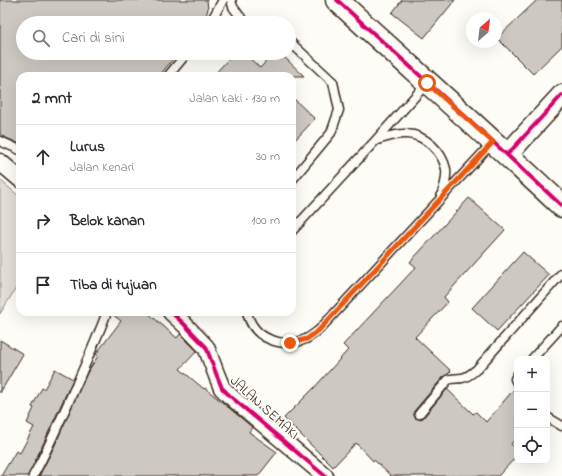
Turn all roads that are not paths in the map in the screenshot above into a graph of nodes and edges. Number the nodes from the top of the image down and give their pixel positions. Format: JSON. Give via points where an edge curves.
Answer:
{"nodes":[{"id":1,"x":223,"y":0,"type":"edge"},
{"id":2,"x":231,"y":0,"type":"edge"},
{"id":3,"x":337,"y":0,"type":"edge"},
{"id":4,"x":214,"y":16,"type":"edge"},
{"id":5,"x":240,"y":16,"type":"edge"},
{"id":6,"x":296,"y":48,"type":"edge"},
{"id":7,"x":181,"y":60,"type":"edge"},
{"id":8,"x":171,"y":72,"type":"edge"},
{"id":9,"x":427,"y":83,"type":"junction"},
{"id":10,"x":562,"y":95,"type":"edge"},
{"id":11,"x":376,"y":140,"type":"junction"},
{"id":12,"x":0,"y":141,"type":"edge"},
{"id":13,"x":16,"y":148,"type":"edge"},
{"id":14,"x":500,"y":148,"type":"junction"},
{"id":15,"x":0,"y":162,"type":"edge"},
{"id":16,"x":296,"y":175,"type":"edge"},
{"id":17,"x":16,"y":176,"type":"edge"},
{"id":18,"x":441,"y":199,"type":"junction"},
{"id":19,"x":562,"y":206,"type":"edge"},
{"id":20,"x":296,"y":227,"type":"edge"},
{"id":21,"x":562,"y":273,"type":"edge"},
{"id":22,"x":105,"y":316,"type":"edge"},
{"id":23,"x":175,"y":316,"type":"edge"},
{"id":24,"x":248,"y":316,"type":"edge"},
{"id":25,"x":562,"y":326,"type":"edge"},
{"id":26,"x":535,"y":356,"type":"edge"},
{"id":27,"x":419,"y":414,"type":"dead end"},
{"id":28,"x":550,"y":419,"type":"edge"},
{"id":29,"x":562,"y":426,"type":"edge"},
{"id":30,"x":33,"y":476,"type":"edge"},
{"id":31,"x":325,"y":476,"type":"edge"}],
"edges":[{"from":1,"to":4,"type":"lane"},
{"from":2,"to":5,"type":"lane"},
{"from":3,"to":9,"type":"main road"},
{"from":6,"to":16,"type":"lane","via":[[333,82],[339,110],[332,133]]},
{"from":7,"to":8,"type":"lane"},
{"from":9,"to":11,"type":"lane"},
{"from":9,"to":14,"type":"main road"},
{"from":10,"to":14,"type":"street"},
{"from":11,"to":18,"type":"lane","via":[[394,134],[408,134],[422,138],[434,146],[446,170]]},
{"from":11,"to":20,"type":"lane"},
{"from":12,"to":13,"type":"lane"},
{"from":14,"to":18,"type":"lane"},
{"from":14,"to":19,"type":"main road"},
{"from":15,"to":17,"type":"street"},
{"from":18,"to":24,"type":"lane","via":[[319,330],[307,339],[290,343],[273,341],[259,333]]},
{"from":21,"to":27,"type":"lane","via":[[470,376],[448,380]]},
{"from":22,"to":30,"type":"lane","via":[[79,379]]},
{"from":23,"to":31,"type":"street","name":"JALAN SEMAKI","via":[[206,347],[222,388]]},
{"from":25,"to":26,"type":"lane"},
{"from":28,"to":29,"type":"lane"}]}
